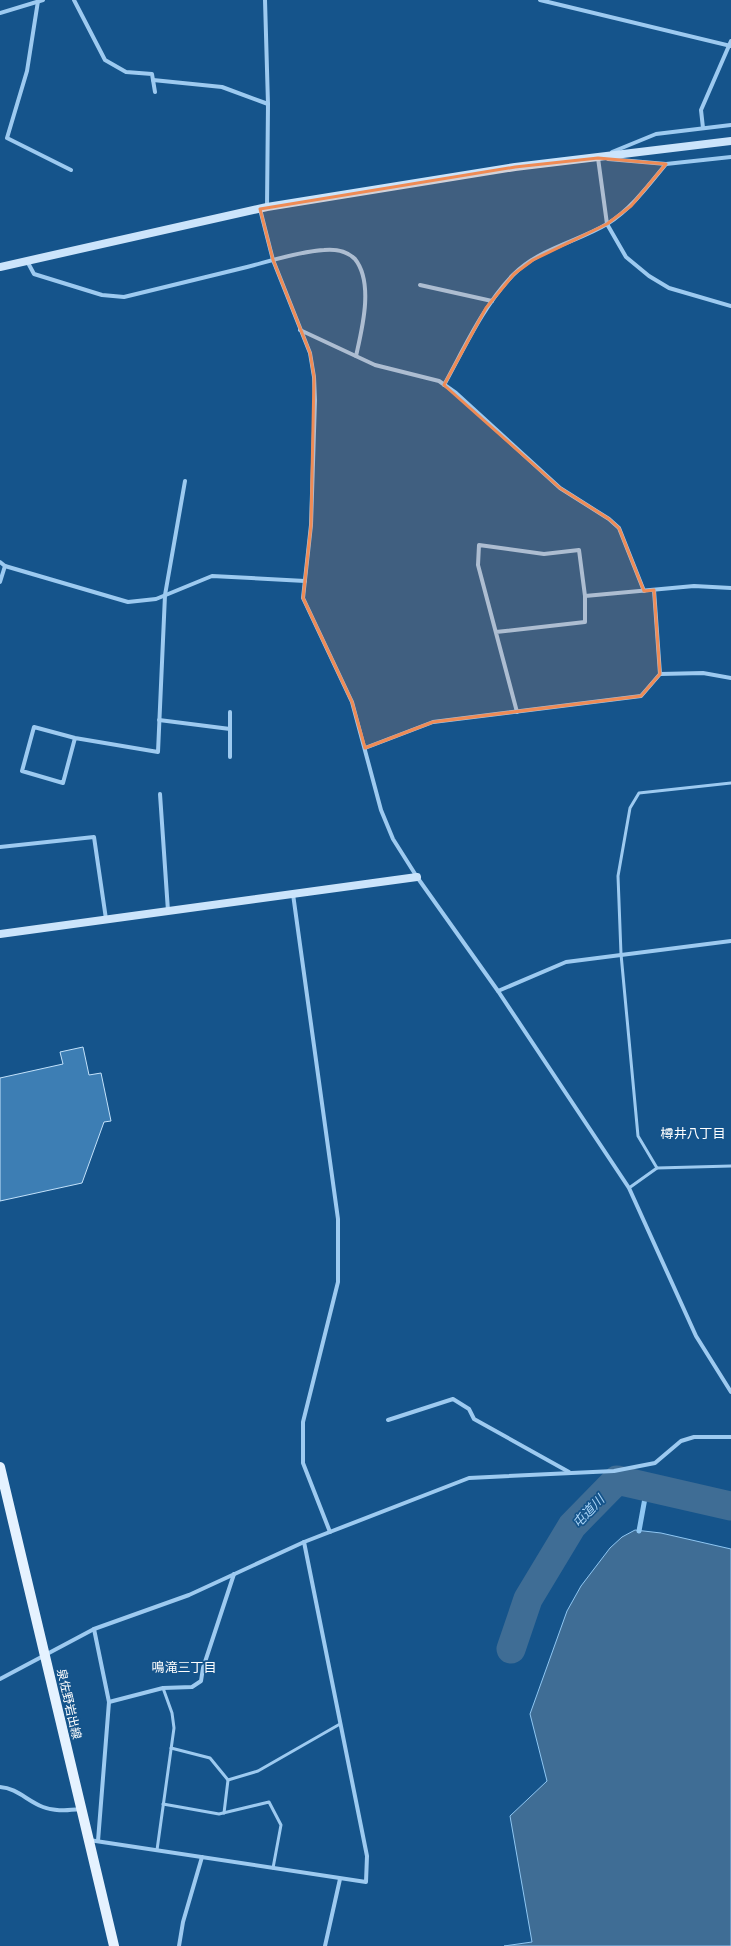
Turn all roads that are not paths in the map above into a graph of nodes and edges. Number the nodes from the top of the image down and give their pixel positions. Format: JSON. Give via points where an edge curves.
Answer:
{"nodes":[{"id":1,"x":74,"y":0,"type":"edge"},
{"id":2,"x":265,"y":0,"type":"edge"},
{"id":3,"x":540,"y":0,"type":"edge"},
{"id":4,"x":41,"y":1,"type":"edge"},
{"id":5,"x":0,"y":13,"type":"edge"},
{"id":6,"x":730,"y":44,"type":"edge"},
{"id":7,"x":153,"y":80,"type":"junction"},
{"id":8,"x":155,"y":92,"type":"dead end"},
{"id":9,"x":268,"y":104,"type":"junction"},
{"id":10,"x":731,"y":125,"type":"edge"},
{"id":11,"x":703,"y":128,"type":"junction"},
{"id":12,"x":731,"y":141,"type":"edge"},
{"id":13,"x":731,"y":157,"type":"edge"},
{"id":14,"x":598,"y":158,"type":"junction"},
{"id":15,"x":666,"y":164,"type":"junction"},
{"id":16,"x":71,"y":170,"type":"dead end"},
{"id":17,"x":263,"y":208,"type":"junction"},
{"id":18,"x":607,"y":224,"type":"junction"},
{"id":19,"x":273,"y":260,"type":"junction"},
{"id":20,"x":27,"y":261,"type":"junction"},
{"id":21,"x":0,"y":267,"type":"edge"},
{"id":22,"x":420,"y":285,"type":"dead end"},
{"id":23,"x":492,"y":301,"type":"junction"},
{"id":24,"x":731,"y":306,"type":"edge"},
{"id":25,"x":300,"y":330,"type":"junction"},
{"id":26,"x":356,"y":356,"type":"junction"},
{"id":27,"x":444,"y":385,"type":"junction"},
{"id":28,"x":185,"y":481,"type":"dead end"},
{"id":29,"x":0,"y":562,"type":"edge"},
{"id":30,"x":5,"y":566,"type":"junction"},
{"id":31,"x":305,"y":581,"type":"junction"},
{"id":32,"x":0,"y":582,"type":"edge"},
{"id":33,"x":731,"y":588,"type":"edge"},
{"id":34,"x":644,"y":590,"type":"junction"},
{"id":35,"x":654,"y":590,"type":"junction"},
{"id":36,"x":165,"y":595,"type":"junction"},
{"id":37,"x":585,"y":596,"type":"junction"},
{"id":38,"x":496,"y":632,"type":"junction"},
{"id":39,"x":660,"y":674,"type":"junction"},
{"id":40,"x":731,"y":678,"type":"edge"},
{"id":41,"x":230,"y":712,"type":"dead end"},
{"id":42,"x":517,"y":712,"type":"junction"},
{"id":43,"x":159,"y":720,"type":"junction"},
{"id":44,"x":230,"y":729,"type":"junction"},
{"id":45,"x":75,"y":738,"type":"junction"},
{"id":46,"x":365,"y":748,"type":"junction"},
{"id":47,"x":230,"y":757,"type":"dead end"},
{"id":48,"x":731,"y":783,"type":"edge"},
{"id":49,"x":160,"y":794,"type":"dead end"},
{"id":50,"x":0,"y":846,"type":"edge"},
{"id":51,"x":417,"y":877,"type":"junction"},
{"id":52,"x":293,"y":894,"type":"junction"},
{"id":53,"x":168,"y":911,"type":"junction"},
{"id":54,"x":106,"y":920,"type":"junction"},
{"id":55,"x":0,"y":934,"type":"edge"},
{"id":56,"x":731,"y":940,"type":"edge"},
{"id":57,"x":621,"y":954,"type":"junction"},
{"id":58,"x":498,"y":992,"type":"junction"},
{"id":59,"x":731,"y":1166,"type":"edge"},
{"id":60,"x":657,"y":1168,"type":"junction"},
{"id":61,"x":629,"y":1188,"type":"junction"},
{"id":62,"x":731,"y":1392,"type":"edge"},
{"id":63,"x":388,"y":1420,"type":"dead end"},
{"id":64,"x":731,"y":1437,"type":"edge"},
{"id":65,"x":0,"y":1468,"type":"edge"},
{"id":66,"x":570,"y":1473,"type":"junction"},
{"id":67,"x":4,"y":1499,"type":"edge"},
{"id":68,"x":330,"y":1532,"type":"junction"},
{"id":69,"x":304,"y":1542,"type":"junction"},
{"id":70,"x":234,"y":1574,"type":"junction"},
{"id":71,"x":94,"y":1629,"type":"junction"},
{"id":72,"x":44,"y":1654,"type":"junction"},
{"id":73,"x":0,"y":1680,"type":"edge"},
{"id":74,"x":163,"y":1688,"type":"junction"},
{"id":75,"x":109,"y":1702,"type":"junction"},
{"id":76,"x":340,"y":1724,"type":"junction"},
{"id":77,"x":171,"y":1748,"type":"junction"},
{"id":78,"x":228,"y":1780,"type":"junction"},
{"id":79,"x":0,"y":1787,"type":"edge"},
{"id":80,"x":163,"y":1804,"type":"junction"},
{"id":81,"x":81,"y":1809,"type":"junction"},
{"id":82,"x":224,"y":1813,"type":"junction"},
{"id":83,"x":93,"y":1840,"type":"junction"},
{"id":84,"x":157,"y":1850,"type":"junction"},
{"id":85,"x":202,"y":1857,"type":"junction"},
{"id":86,"x":273,"y":1868,"type":"junction"},
{"id":87,"x":340,"y":1879,"type":"junction"},
{"id":88,"x":114,"y":1946,"type":"edge"},
{"id":89,"x":179,"y":1946,"type":"edge"},
{"id":90,"x":325,"y":1946,"type":"edge"}],
"edges":[{"from":1,"to":7,"type":"street","via":[[105,60],[126,72],[152,74]]},
{"from":2,"to":9,"type":"street"},
{"from":3,"to":6,"type":"street"},
{"from":4,"to":5,"type":"street"},
{"from":4,"to":16,"type":"street","via":[[27,71],[7,138]]},
{"from":6,"to":11,"type":"street","via":[[701,110]]},
{"from":7,"to":8,"type":"street"},
{"from":7,"to":9,"type":"street","via":[[222,87]]},
{"from":9,"to":17,"type":"street"},
{"from":10,"to":11,"type":"street"},
{"from":11,"to":14,"type":"street","via":[[656,134]]},
{"from":12,"to":14,"type":"street"},
{"from":13,"to":15,"type":"street"},
{"from":14,"to":15,"type":"street"},
{"from":14,"to":17,"type":"street","via":[[515,167]]},
{"from":14,"to":18,"type":"street"},
{"from":15,"to":18,"type":"street","via":[[631,206]]},
{"from":17,"to":19,"type":"street"},
{"from":17,"to":20,"type":"street"},
{"from":18,"to":23,"type":"street","via":[[533,260],[514,274]]},
{"from":18,"to":24,"type":"street","via":[[626,257],[649,276],[669,288]]},
{"from":19,"to":20,"type":"street","via":[[124,297],[102,295],[34,274]]},
{"from":19,"to":25,"type":"street"},
{"from":19,"to":26,"type":"street","via":[[324,250],[342,251],[354,258],[362,271],[366,302]]},
{"from":20,"to":21,"type":"street"},
{"from":22,"to":23,"type":"street"},
{"from":23,"to":27,"type":"street"},
{"from":25,"to":26,"type":"street"},
{"from":25,"to":31,"type":"street","via":[[310,353],[315,400],[311,525]]},
{"from":26,"to":27,"type":"street","via":[[375,365],[439,381]]},
{"from":27,"to":34,"type":"street","via":[[560,488],[609,518],[619,528]]},
{"from":28,"to":36,"type":"street"},
{"from":29,"to":30,"type":"street"},
{"from":30,"to":32,"type":"street"},
{"from":30,"to":36,"type":"street","via":[[128,602],[156,599]]},
{"from":31,"to":36,"type":"street","via":[[212,576]]},
{"from":31,"to":46,"type":"street","via":[[303,598],[352,702]]},
{"from":33,"to":35,"type":"street","via":[[694,586]]},
{"from":34,"to":35,"type":"street"},
{"from":34,"to":37,"type":"street"},
{"from":35,"to":39,"type":"street"},
{"from":36,"to":43,"type":"street"},
{"from":37,"to":38,"type":"street","via":[[585,622]]},
{"from":37,"to":38,"type":"street","via":[[579,550],[544,554],[479,545],[478,565]]},
{"from":38,"to":42,"type":"street"},
{"from":39,"to":40,"type":"street","via":[[703,673]]},
{"from":39,"to":42,"type":"street","via":[[641,696]]},
{"from":41,"to":44,"type":"street"},
{"from":42,"to":46,"type":"street","via":[[433,722]]},
{"from":43,"to":44,"type":"street"},
{"from":43,"to":45,"type":"street","via":[[158,752]]},
{"from":44,"to":47,"type":"street"},
{"from":45,"to":45,"type":"street","via":[[64,783],[22,771],[34,727]]},
{"from":46,"to":51,"type":"street","via":[[393,839]]},
{"from":48,"to":57,"type":"lane","via":[[639,793],[630,808],[618,876]]},
{"from":49,"to":53,"type":"street"},
{"from":50,"to":54,"type":"street","via":[[94,837]]},
{"from":51,"to":52,"type":"street"},
{"from":51,"to":58,"type":"street"},
{"from":52,"to":53,"type":"street"},
{"from":52,"to":68,"type":"street","via":[[338,1219],[338,1282],[303,1422],[303,1462]]},
{"from":53,"to":54,"type":"street"},
{"from":54,"to":55,"type":"street"},
{"from":56,"to":57,"type":"street"},
{"from":57,"to":58,"type":"street","via":[[566,962]]},
{"from":57,"to":60,"type":"lane","via":[[638,1136]]},
{"from":58,"to":61,"type":"street"},
{"from":59,"to":60,"type":"lane"},
{"from":60,"to":61,"type":"lane"},
{"from":61,"to":62,"type":"street","via":[[696,1336]]},
{"from":63,"to":66,"type":"street","via":[[453,1398],[469,1409],[474,1419]]},
{"from":64,"to":66,"type":"street","via":[[694,1437],[681,1441],[655,1463],[614,1471]]},
{"from":65,"to":67,"type":"main road","name":"泉佐野岩出線"},
{"from":66,"to":68,"type":"street","via":[[469,1478]]},
{"from":67,"to":72,"type":"main road","name":"泉佐野岩出線"},
{"from":68,"to":69,"type":"street"},
{"from":69,"to":70,"type":"street"},
{"from":69,"to":76,"type":"street"},
{"from":70,"to":71,"type":"street","via":[[189,1595]]},
{"from":70,"to":74,"type":"street","via":[[201,1681],[192,1687]]},
{"from":71,"to":72,"type":"street"},
{"from":71,"to":75,"type":"street"},
{"from":72,"to":73,"type":"street"},
{"from":72,"to":81,"type":"main road","name":"泉佐野岩出線"},
{"from":74,"to":75,"type":"street"},
{"from":74,"to":77,"type":"lane","via":[[172,1713],[174,1728]]},
{"from":75,"to":83,"type":"street"},
{"from":76,"to":78,"type":"lane","via":[[258,1771]]},
{"from":76,"to":87,"type":"street","via":[[367,1856],[366,1882]]},
{"from":77,"to":78,"type":"lane","via":[[210,1758]]},
{"from":77,"to":80,"type":"lane"},
{"from":78,"to":82,"type":"lane"},
{"from":79,"to":81,"type":"street","via":[[15,1790],[42,1807],[56,1811]]},
{"from":80,"to":82,"type":"lane"},
{"from":80,"to":84,"type":"lane"},
{"from":81,"to":83,"type":"main road","name":"泉佐野岩出線"},
{"from":82,"to":86,"type":"lane","via":[[269,1802],[281,1825]]},
{"from":83,"to":84,"type":"street"},
{"from":83,"to":88,"type":"main road","name":"泉佐野岩出線"},
{"from":84,"to":85,"type":"street"},
{"from":85,"to":86,"type":"street"},
{"from":85,"to":89,"type":"street","via":[[183,1922]]},
{"from":86,"to":87,"type":"street"},
{"from":87,"to":90,"type":"street"}]}
